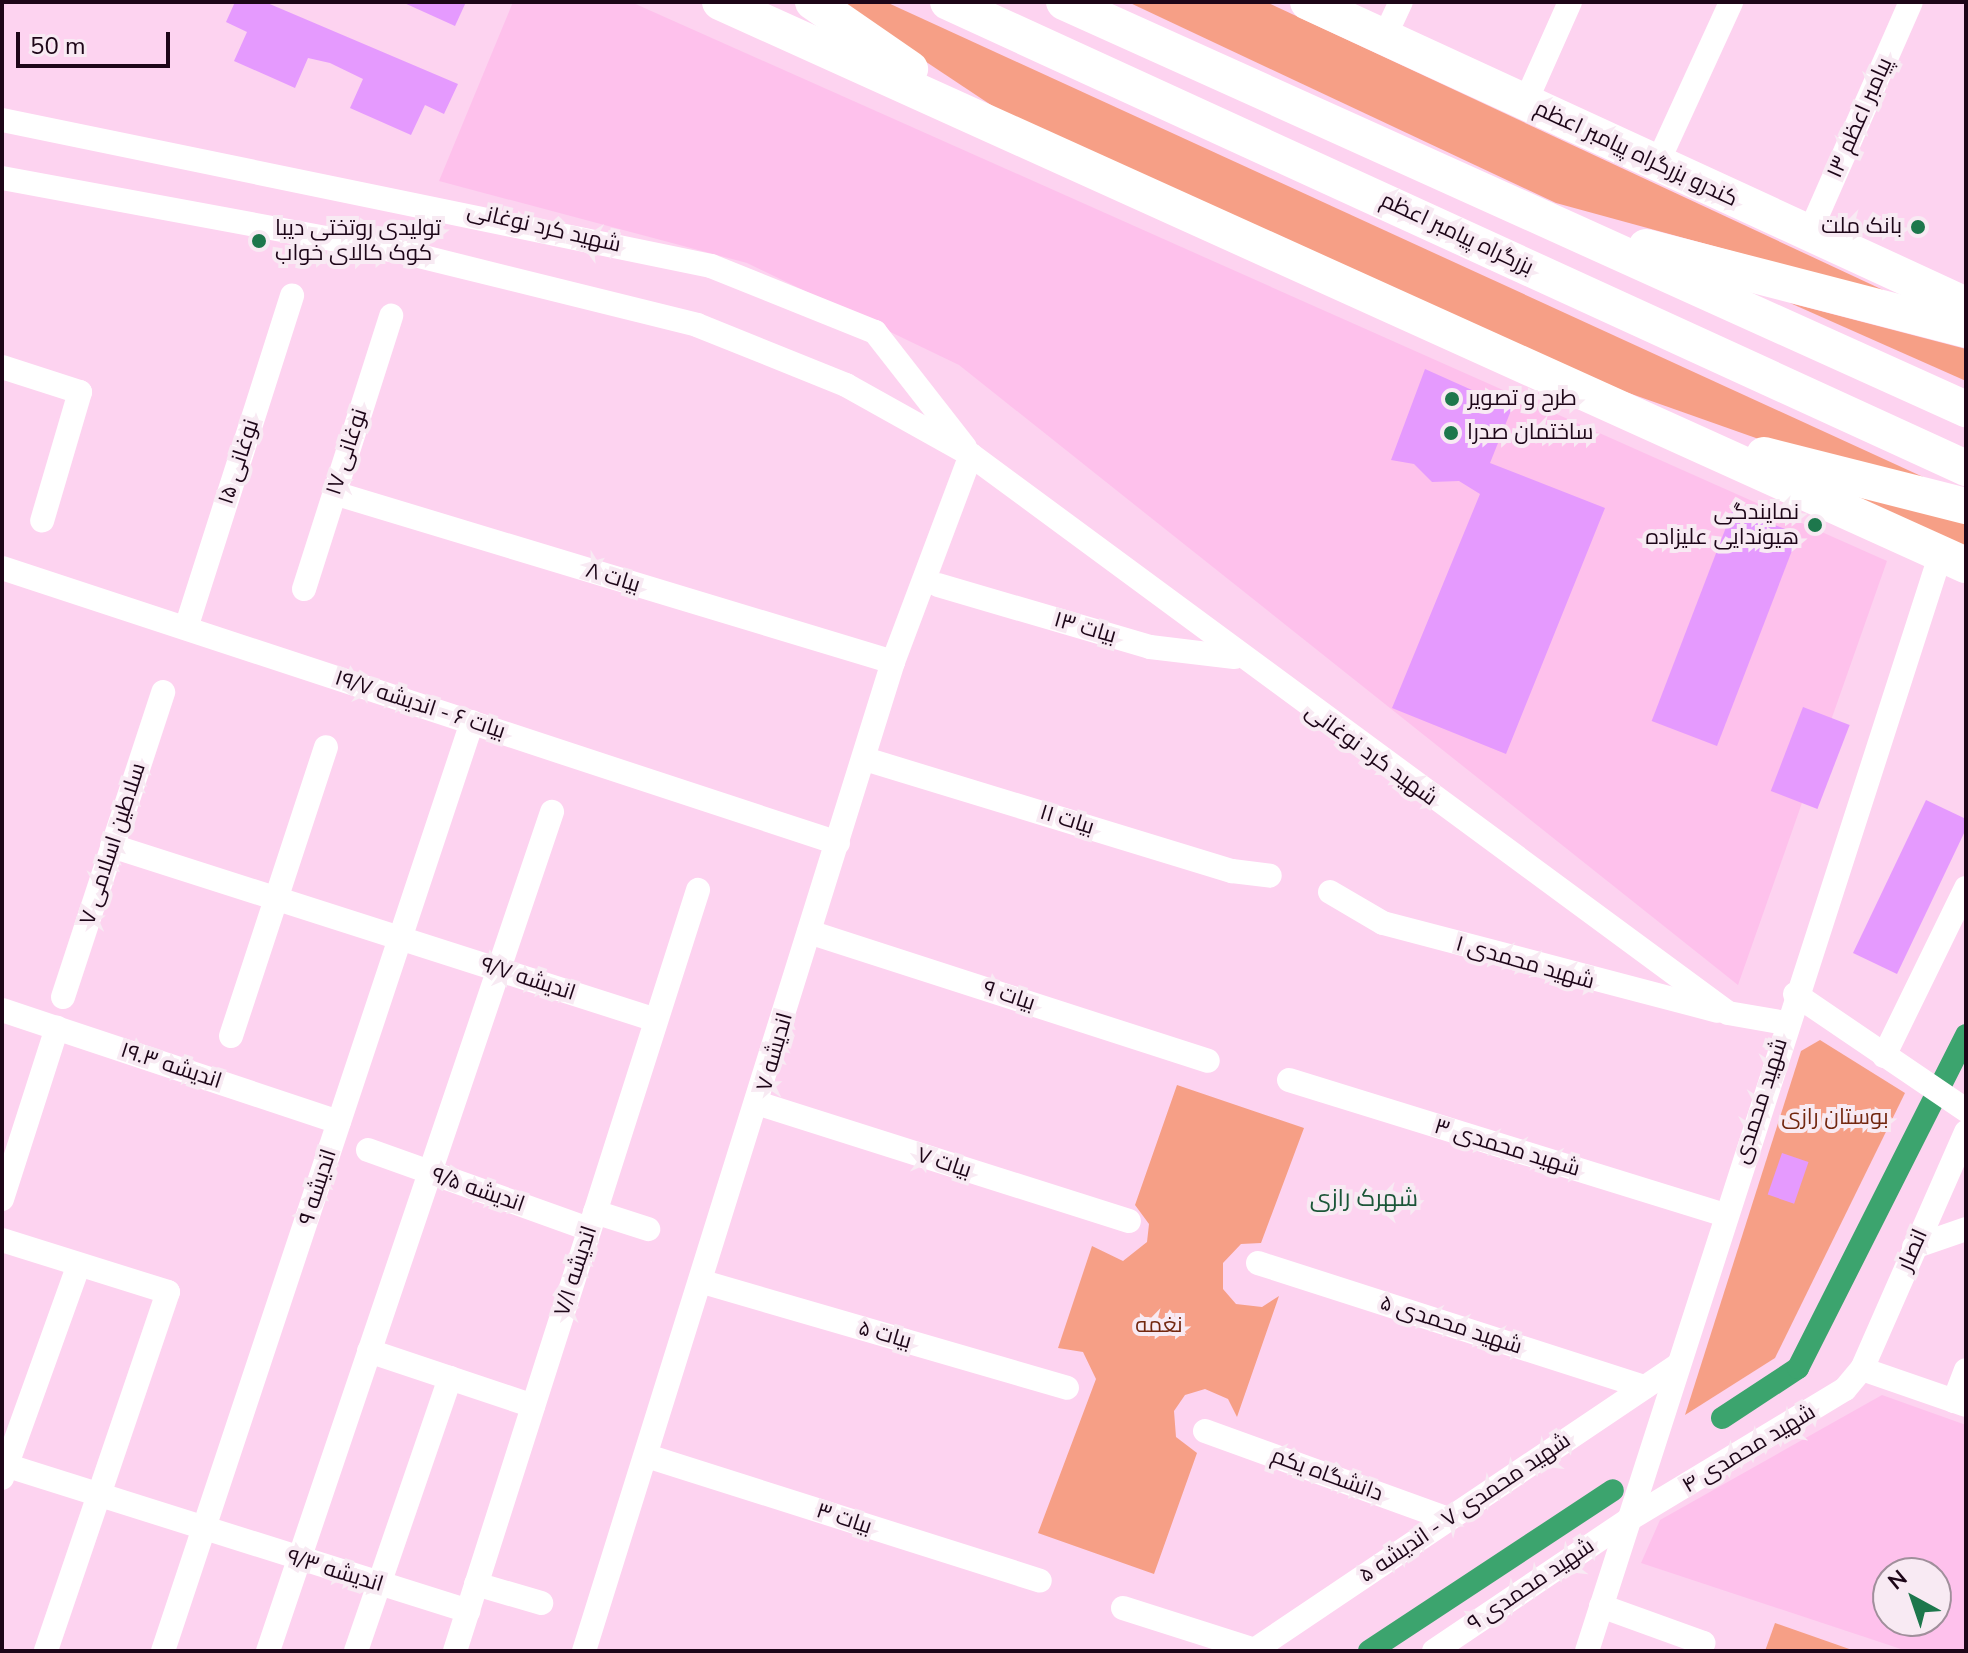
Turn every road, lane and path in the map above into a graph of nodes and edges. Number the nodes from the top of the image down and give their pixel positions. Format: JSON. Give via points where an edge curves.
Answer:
{"nodes":[{"id":1,"x":720,"y":2,"type":"edge"},
{"id":2,"x":813,"y":2,"type":"edge"},
{"id":3,"x":948,"y":2,"type":"edge"},
{"id":4,"x":1064,"y":2,"type":"edge"},
{"id":5,"x":1093,"y":2,"type":"edge"},
{"id":6,"x":1308,"y":2,"type":"edge"},
{"id":7,"x":1401,"y":2,"type":"edge"},
{"id":8,"x":1570,"y":2,"type":"edge"},
{"id":9,"x":1731,"y":2,"type":"edge"},
{"id":10,"x":1911,"y":2,"type":"edge"},
{"id":11,"x":1384,"y":38,"type":"junction"},
{"id":12,"x":1152,"y":42,"type":"junction"},
{"id":13,"x":1525,"y":103,"type":"junction"},
{"id":14,"x":2,"y":120,"type":"edge"},
{"id":15,"x":1006,"y":133,"type":"junction"},
{"id":16,"x":1657,"y":164,"type":"junction"},
{"id":17,"x":2,"y":178,"type":"edge"},
{"id":18,"x":1543,"y":219,"type":"junction"},
{"id":19,"x":1809,"y":234,"type":"junction"},
{"id":20,"x":292,"y":295,"type":"dead end"},
{"id":21,"x":1966,"y":305,"type":"edge"},
{"id":22,"x":391,"y":316,"type":"dead end"},
{"id":23,"x":1966,"y":330,"type":"edge"},
{"id":24,"x":2,"y":367,"type":"edge"},
{"id":25,"x":1966,"y":409,"type":"edge"},
{"id":26,"x":1673,"y":432,"type":"junction"},
{"id":27,"x":971,"y":455,"type":"junction"},
{"id":28,"x":1966,"y":468,"type":"edge"},
{"id":29,"x":334,"y":493,"type":"junction"},
{"id":30,"x":1966,"y":506,"type":"edge"},
{"id":31,"x":42,"y":521,"type":"dead end"},
{"id":32,"x":1954,"y":559,"type":"edge"},
{"id":33,"x":2,"y":568,"type":"edge"},
{"id":34,"x":938,"y":585,"type":"dead end"},
{"id":35,"x":304,"y":589,"type":"dead end"},
{"id":36,"x":186,"y":628,"type":"junction"},
{"id":37,"x":1236,"y":657,"type":"junction"},
{"id":38,"x":893,"y":662,"type":"junction"},
{"id":39,"x":163,"y":692,"type":"dead end"},
{"id":40,"x":472,"y":722,"type":"junction"},
{"id":41,"x":326,"y":747,"type":"dead end"},
{"id":42,"x":865,"y":759,"type":"junction"},
{"id":43,"x":552,"y":812,"type":"dead end"},
{"id":44,"x":838,"y":843,"type":"junction"},
{"id":45,"x":112,"y":846,"type":"junction"},
{"id":46,"x":1270,"y":876,"type":"dead end"},
{"id":47,"x":1966,"y":888,"type":"edge"},
{"id":48,"x":698,"y":890,"type":"dead end"},
{"id":49,"x":1330,"y":892,"type":"dead end"},
{"id":50,"x":276,"y":898,"type":"junction"},
{"id":51,"x":809,"y":932,"type":"junction"},
{"id":52,"x":400,"y":938,"type":"junction"},
{"id":53,"x":498,"y":969,"type":"junction"},
{"id":54,"x":1795,"y":994,"type":"junction"},
{"id":55,"x":63,"y":997,"type":"dead end"},
{"id":56,"x":2,"y":1010,"type":"edge"},
{"id":57,"x":1728,"y":1013,"type":"junction"},
{"id":58,"x":656,"y":1020,"type":"junction"},
{"id":59,"x":1786,"y":1023,"type":"junction"},
{"id":60,"x":57,"y":1028,"type":"junction"},
{"id":61,"x":231,"y":1036,"type":"dead end"},
{"id":62,"x":1884,"y":1056,"type":"junction"},
{"id":63,"x":1208,"y":1061,"type":"dead end"},
{"id":64,"x":1289,"y":1080,"type":"dead end"},
{"id":65,"x":760,"y":1104,"type":"junction"},
{"id":66,"x":1959,"y":1106,"type":"edge"},
{"id":67,"x":339,"y":1122,"type":"junction"},
{"id":68,"x":1966,"y":1132,"type":"edge"},
{"id":69,"x":368,"y":1150,"type":"dead end"},
{"id":70,"x":431,"y":1174,"type":"junction"},
{"id":71,"x":1957,"y":1179,"type":"edge"},
{"id":72,"x":2,"y":1199,"type":"edge"},
{"id":73,"x":1725,"y":1215,"type":"junction"},
{"id":74,"x":592,"y":1221,"type":"junction"},
{"id":75,"x":1129,"y":1221,"type":"dead end"},
{"id":76,"x":648,"y":1229,"type":"dead end"},
{"id":77,"x":1966,"y":1229,"type":"edge"},
{"id":78,"x":2,"y":1240,"type":"edge"},
{"id":79,"x":1914,"y":1247,"type":"junction"},
{"id":80,"x":1258,"y":1263,"type":"dead end"},
{"id":81,"x":79,"y":1264,"type":"junction"},
{"id":82,"x":703,"y":1282,"type":"junction"},
{"id":83,"x":369,"y":1351,"type":"junction"},
{"id":84,"x":1678,"y":1365,"type":"junction"},
{"id":85,"x":1862,"y":1369,"type":"junction"},
{"id":86,"x":1966,"y":1370,"type":"edge"},
{"id":87,"x":450,"y":1378,"type":"junction"},
{"id":88,"x":1645,"y":1387,"type":"junction"},
{"id":89,"x":1067,"y":1388,"type":"dead end"},
{"id":90,"x":1960,"y":1403,"type":"edge"},
{"id":91,"x":533,"y":1406,"type":"junction"},
{"id":92,"x":1205,"y":1431,"type":"dead end"},
{"id":93,"x":647,"y":1456,"type":"junction"},
{"id":94,"x":3,"y":1470,"type":"edge"},
{"id":95,"x":97,"y":1497,"type":"junction"},
{"id":96,"x":1448,"y":1519,"type":"junction"},
{"id":97,"x":1628,"y":1520,"type":"junction"},
{"id":98,"x":203,"y":1531,"type":"junction"},
{"id":99,"x":297,"y":1559,"type":"junction"},
{"id":100,"x":1040,"y":1581,"type":"dead end"},
{"id":101,"x":377,"y":1584,"type":"junction"},
{"id":102,"x":476,"y":1584,"type":"junction"},
{"id":103,"x":541,"y":1603,"type":"dead end"},
{"id":104,"x":1601,"y":1606,"type":"junction"},
{"id":105,"x":1123,"y":1608,"type":"dead end"},
{"id":106,"x":468,"y":1611,"type":"junction"},
{"id":107,"x":1702,"y":1647,"type":"edge"},
{"id":108,"x":592,"y":1649,"type":"edge"},
{"id":109,"x":1254,"y":1650,"type":"edge"},
{"id":110,"x":46,"y":1651,"type":"edge"},
{"id":111,"x":163,"y":1651,"type":"edge"},
{"id":112,"x":268,"y":1651,"type":"edge"},
{"id":113,"x":356,"y":1651,"type":"edge"},
{"id":114,"x":455,"y":1651,"type":"edge"},
{"id":115,"x":1434,"y":1651,"type":"edge"},
{"id":116,"x":1587,"y":1651,"type":"edge"}],
"edges":[{"from":1,"to":15,"type":"highway"},
{"from":2,"to":15,"type":"highway"},
{"from":3,"to":28,"type":"highway","name":"بزرگراه پیامبر اعظم"},
{"from":4,"to":12,"type":"highway"},
{"from":5,"to":12,"type":"highway"},
{"from":6,"to":11,"type":"highway","name":"کندرو بزرگراه پیامبر اعظم"},
{"from":7,"to":11,"type":"street"},
{"from":8,"to":13,"type":"street"},
{"from":9,"to":16,"type":"street"},
{"from":10,"to":19,"type":"street","name":"پیامبر اعظم ۱۳"},
{"from":11,"to":13,"type":"highway","name":"کندرو بزرگراه پیامبر اعظم"},
{"from":12,"to":18,"type":"highway"},
{"from":13,"to":16,"type":"highway","name":"کندرو بزرگراه پیامبر اعظم"},
{"from":14,"to":27,"type":"street","name":"شهید کرد نوغانی","via":[[711,266],[875,332]]},
{"from":15,"to":26,"type":"highway"},
{"from":16,"to":19,"type":"highway","name":"کندرو بزرگراه پیامبر اعظم"},
{"from":17,"to":27,"type":"street","name":"شهید کرد نوغانی","via":[[411,254],[697,325],[846,385]]},
{"from":18,"to":23,"type":"highway"},
{"from":18,"to":25,"type":"highway"},
{"from":19,"to":21,"type":"highway","name":"کندرو بزرگراه پیامبر اعظم"},
{"from":20,"to":36,"type":"street","name":"نوغانی ۱۵"},
{"from":22,"to":29,"type":"street","name":"نوغانی ۱۷"},
{"from":24,"to":31,"type":"street","via":[[80,392]]},
{"from":26,"to":30,"type":"highway"},
{"from":26,"to":32,"type":"highway"},
{"from":27,"to":37,"type":"street","name":"شهید کرد نوغانی"},
{"from":27,"to":38,"type":"street","name":"اندیشه ۷"},
{"from":29,"to":35,"type":"street","name":"نوغانی ۱۷"},
{"from":29,"to":38,"type":"street","name":"بیات ۸"},
{"from":32,"to":54,"type":"street","name":"شهید محمدی"},
{"from":33,"to":36,"type":"street","name":"بیات ۶ - اندیشه ۱۹/۷"},
{"from":34,"to":37,"type":"street","name":"بیات ۱۳","via":[[1150,647]]},
{"from":36,"to":40,"type":"street","name":"بیات ۶ - اندیشه ۱۹/۷"},
{"from":37,"to":57,"type":"street","name":"شهید کرد نوغانی"},
{"from":38,"to":42,"type":"street","name":"اندیشه ۷"},
{"from":39,"to":45,"type":"street","name":"سلاطین اسلامی ۷"},
{"from":40,"to":44,"type":"street","name":"بیات ۶ - اندیشه ۱۹/۷"},
{"from":40,"to":52,"type":"street","name":"اندیشه ۹"},
{"from":41,"to":50,"type":"street"},
{"from":42,"to":44,"type":"street","name":"اندیشه ۷"},
{"from":42,"to":46,"type":"street","name":"بیات ۱۱","via":[[1232,871]]},
{"from":43,"to":53,"type":"street"},
{"from":44,"to":51,"type":"street","name":"اندیشه ۷"},
{"from":45,"to":50,"type":"street","name":"اندیشه ۹/۷"},
{"from":45,"to":55,"type":"street","name":"سلاطین اسلامی ۷"},
{"from":47,"to":62,"type":"street"},
{"from":48,"to":58,"type":"street","name":"اندیشه ۷/۱"},
{"from":49,"to":57,"type":"street","name":"شهید محمدی ۱","via":[[1383,923]]},
{"from":50,"to":52,"type":"street","name":"اندیشه ۹/۷"},
{"from":50,"to":61,"type":"street"},
{"from":51,"to":63,"type":"street","name":"بیات ۹"},
{"from":51,"to":65,"type":"street","name":"اندیشه ۷"},
{"from":52,"to":53,"type":"street","name":"اندیشه ۹/۷"},
{"from":52,"to":67,"type":"street","name":"اندیشه ۹"},
{"from":53,"to":58,"type":"street","name":"اندیشه ۹/۷"},
{"from":53,"to":70,"type":"street"},
{"from":54,"to":59,"type":"street","name":"شهید محمدی"},
{"from":54,"to":62,"type":"street"},
{"from":56,"to":60,"type":"street","name":"اندیشه ۱۹.۳"},
{"from":57,"to":59,"type":"street","name":"شهید کرد نوغانی"},
{"from":58,"to":74,"type":"street","name":"اندیشه ۷/۱"},
{"from":59,"to":73,"type":"street","name":"شهید محمدی"},
{"from":60,"to":67,"type":"street","name":"اندیشه ۱۹.۳"},
{"from":60,"to":72,"type":"street"},
{"from":62,"to":66,"type":"street"},
{"from":64,"to":73,"type":"street","name":"شهید محمدی ۳"},
{"from":65,"to":75,"type":"street","name":"بیات ۷"},
{"from":65,"to":82,"type":"street","name":"اندیشه ۷"},
{"from":67,"to":98,"type":"street","name":"اندیشه ۹"},
{"from":68,"to":71,"type":"street","name":"انصار"},
{"from":69,"to":70,"type":"street","name":"اندیشه ۹/۵"},
{"from":70,"to":74,"type":"street","name":"اندیشه ۹/۵"},
{"from":70,"to":83,"type":"street"},
{"from":71,"to":79,"type":"street","name":"انصار"},
{"from":73,"to":84,"type":"street","name":"شهید محمدی"},
{"from":74,"to":76,"type":"street","name":"اندیشه ۹/۵"},
{"from":74,"to":91,"type":"street","name":"اندیشه ۷/۱"},
{"from":77,"to":79,"type":"street"},
{"from":78,"to":81,"type":"street"},
{"from":79,"to":85,"type":"street","name":"انصار"},
{"from":80,"to":88,"type":"street","name":"شهید محمدی ۵"},
{"from":81,"to":94,"type":"street"},
{"from":81,"to":95,"type":"street","via":[[168,1292]]},
{"from":82,"to":89,"type":"street","name":"بیات ۵"},
{"from":82,"to":93,"type":"street","name":"اندیشه ۷"},
{"from":83,"to":87,"type":"street"},
{"from":83,"to":99,"type":"street"},
{"from":84,"to":88,"type":"street","name":"شهید محمدی ۷ - اندیشه ۵"},
{"from":84,"to":97,"type":"street","name":"شهید محمدی"},
{"from":85,"to":90,"type":"street"},
{"from":85,"to":97,"type":"street","name":"شهید محمدی ۴","via":[[1825,1404]]},
{"from":86,"to":90,"type":"street"},
{"from":87,"to":91,"type":"street"},
{"from":87,"to":101,"type":"street"},
{"from":88,"to":96,"type":"street","name":"شهید محمدی ۷ - اندیشه ۵"},
{"from":91,"to":102,"type":"street","name":"اندیشه ۷/۱"},
{"from":92,"to":96,"type":"street","name":"دانشگاه یکم"},
{"from":93,"to":100,"type":"street","name":"بیات ۳"},
{"from":93,"to":108,"type":"street","name":"اندیشه ۷"},
{"from":94,"to":95,"type":"street","name":"اندیشه ۹/۳"},
{"from":95,"to":98,"type":"street","name":"اندیشه ۹/۳"},
{"from":95,"to":110,"type":"street"},
{"from":96,"to":109,"type":"street","name":"شهید محمدی ۷ - اندیشه ۵"},
{"from":97,"to":104,"type":"street","name":"شهید محمدی"},
{"from":97,"to":115,"type":"street","name":"شهید محمدی ۹"},
{"from":98,"to":99,"type":"street","name":"اندیشه ۹/۳"},
{"from":98,"to":111,"type":"street","name":"اندیشه ۹"},
{"from":99,"to":101,"type":"street","name":"اندیشه ۹/۳"},
{"from":99,"to":112,"type":"street"},
{"from":101,"to":106,"type":"street","name":"اندیشه ۹/۳"},
{"from":101,"to":113,"type":"street"},
{"from":102,"to":103,"type":"street"},
{"from":102,"to":106,"type":"street","name":"اندیشه ۷/۱"},
{"from":104,"to":107,"type":"street"},
{"from":104,"to":116,"type":"street","name":"شهید محمدی"},
{"from":105,"to":109,"type":"street"},
{"from":106,"to":114,"type":"street","name":"اندیشه ۷/۱"}]}
